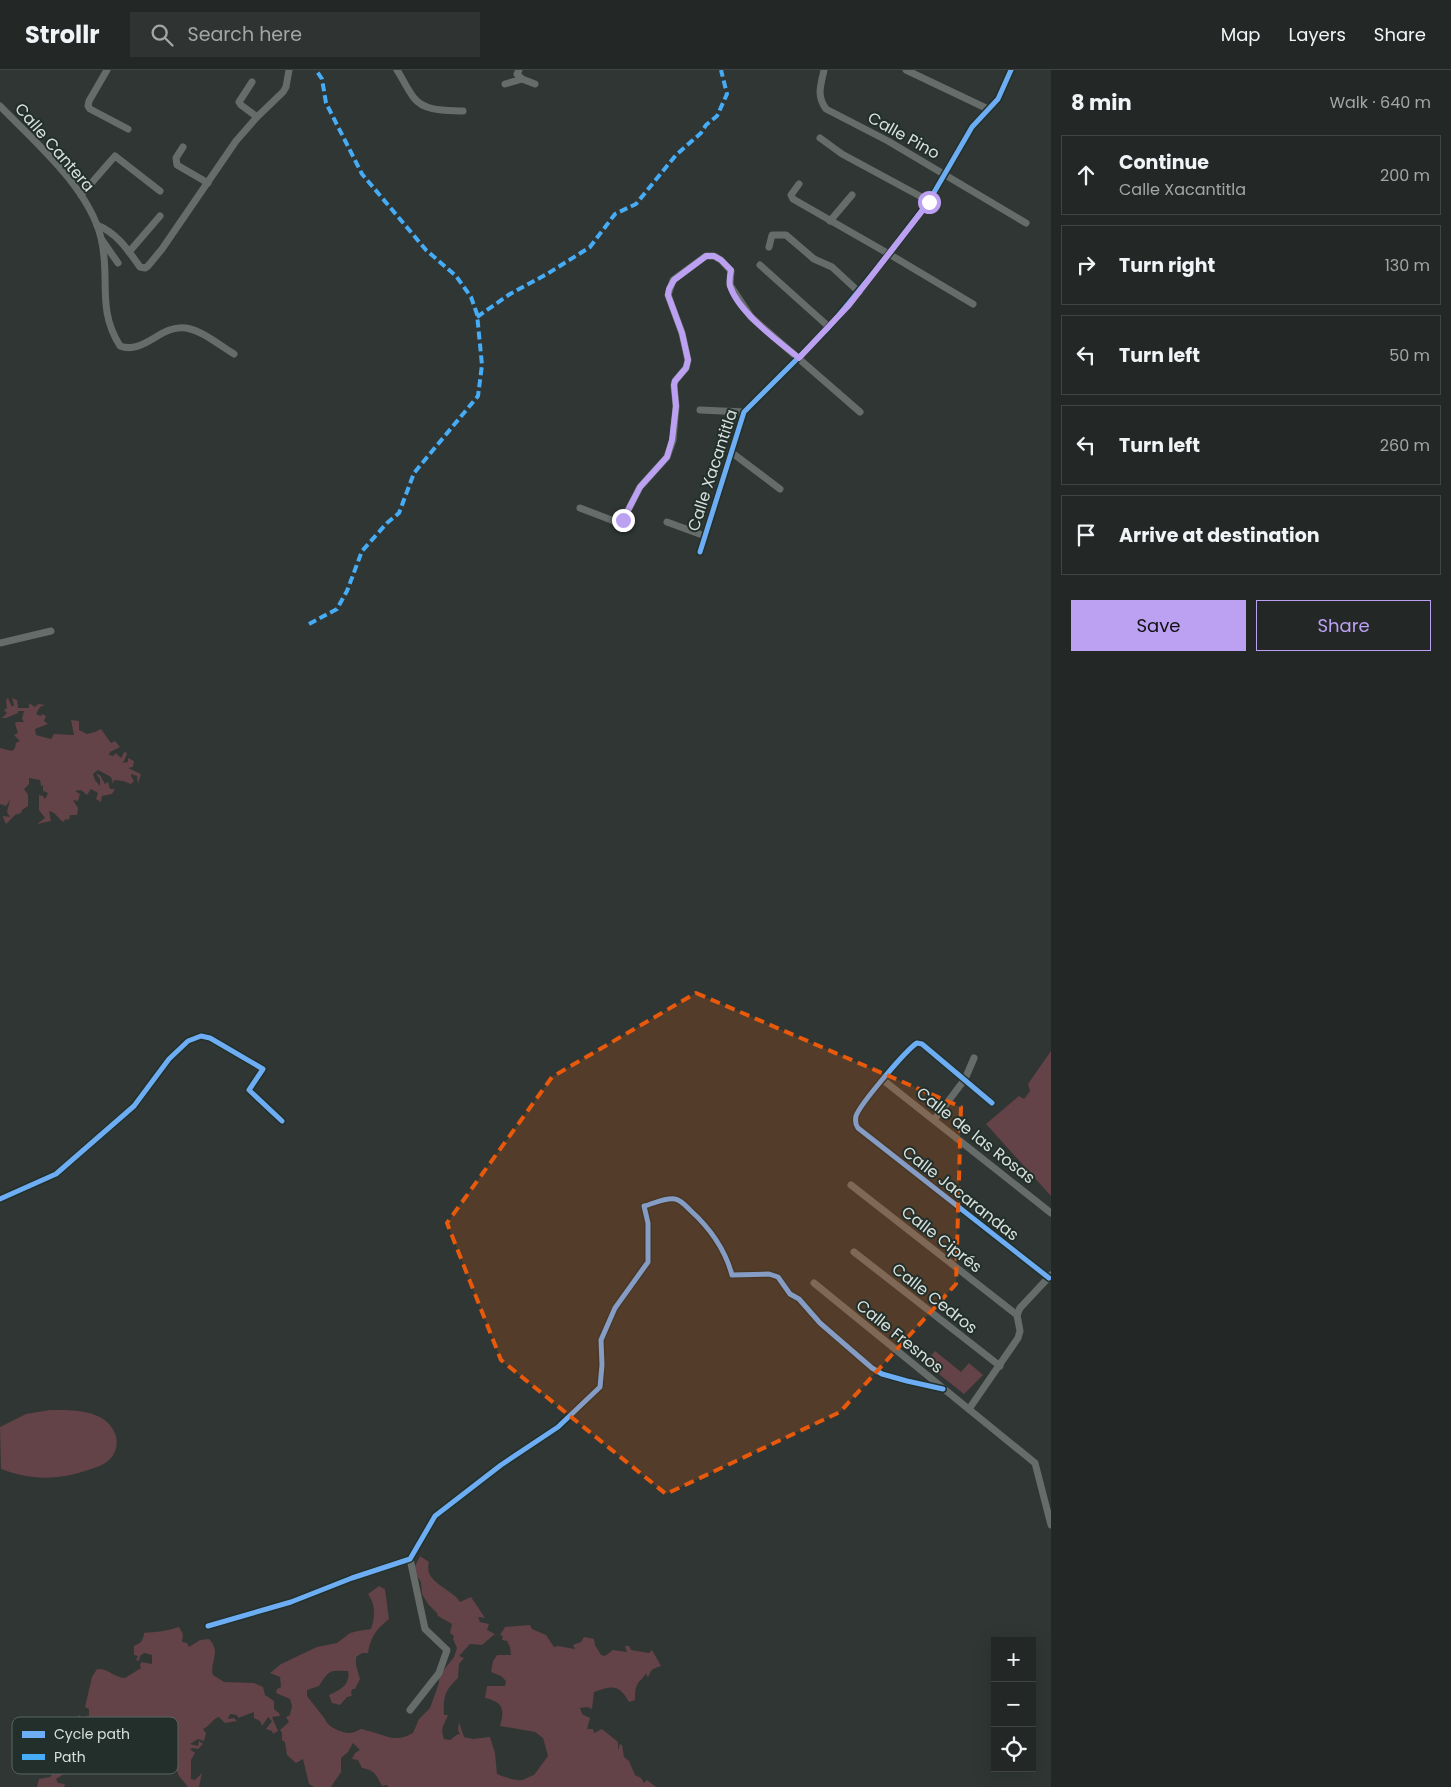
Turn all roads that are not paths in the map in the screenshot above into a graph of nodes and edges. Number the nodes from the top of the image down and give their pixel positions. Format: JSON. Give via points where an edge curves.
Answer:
{"nodes":[{"id":1,"x":107,"y":70,"type":"edge"},
{"id":2,"x":288,"y":70,"type":"edge"},
{"id":3,"x":397,"y":70,"type":"edge"},
{"id":4,"x":519,"y":70,"type":"edge"},
{"id":5,"x":824,"y":70,"type":"edge"},
{"id":6,"x":906,"y":70,"type":"edge"},
{"id":7,"x":1011,"y":70,"type":"edge"},
{"id":8,"x":522,"y":79,"type":"junction"},
{"id":9,"x":252,"y":82,"type":"dead end"},
{"id":10,"x":505,"y":84,"type":"dead end"},
{"id":11,"x":535,"y":84,"type":"dead end"},
{"id":12,"x":0,"y":106,"type":"edge"},
{"id":13,"x":988,"y":109,"type":"junction"},
{"id":14,"x":463,"y":111,"type":"dead end"},
{"id":15,"x":258,"y":117,"type":"junction"},
{"id":16,"x":128,"y":129,"type":"dead end"},
{"id":17,"x":820,"y":138,"type":"dead end"},
{"id":18,"x":183,"y":147,"type":"dead end"},
{"id":19,"x":945,"y":174,"type":"junction"},
{"id":20,"x":208,"y":183,"type":"junction"},
{"id":21,"x":799,"y":184,"type":"dead end"},
{"id":22,"x":160,"y":191,"type":"dead end"},
{"id":23,"x":852,"y":194,"type":"dead end"},
{"id":24,"x":81,"y":195,"type":"junction"},
{"id":25,"x":929,"y":202,"type":"junction"},
{"id":26,"x":160,"y":216,"type":"dead end"},
{"id":27,"x":830,"y":221,"type":"junction"},
{"id":28,"x":1026,"y":223,"type":"dead end"},
{"id":29,"x":97,"y":225,"type":"junction"},
{"id":30,"x":102,"y":240,"type":"junction"},
{"id":31,"x":769,"y":246,"type":"dead end"},
{"id":32,"x":130,"y":252,"type":"junction"},
{"id":33,"x":889,"y":254,"type":"junction"},
{"id":34,"x":118,"y":263,"type":"dead end"},
{"id":35,"x":760,"y":265,"type":"dead end"},
{"id":36,"x":859,"y":292,"type":"junction"},
{"id":37,"x":973,"y":304,"type":"dead end"},
{"id":38,"x":829,"y":326,"type":"junction"},
{"id":39,"x":234,"y":354,"type":"dead end"},
{"id":40,"x":799,"y":358,"type":"junction"},
{"id":41,"x":700,"y":410,"type":"dead end"},
{"id":42,"x":744,"y":412,"type":"junction"},
{"id":43,"x":860,"y":412,"type":"dead end"},
{"id":44,"x":731,"y":452,"type":"junction"},
{"id":45,"x":780,"y":490,"type":"dead end"},
{"id":46,"x":580,"y":508,"type":"dead end"},
{"id":47,"x":668,"y":522,"type":"dead end"},
{"id":48,"x":705,"y":536,"type":"junction"},
{"id":49,"x":700,"y":552,"type":"dead end"},
{"id":50,"x":52,"y":631,"type":"dead end"},
{"id":51,"x":0,"y":643,"type":"edge"},
{"id":52,"x":974,"y":1058,"type":"dead end"},
{"id":53,"x":965,"y":1079,"type":"junction"},
{"id":54,"x":884,"y":1080,"type":"junction"},
{"id":55,"x":992,"y":1103,"type":"dead end"},
{"id":56,"x":934,"y":1120,"type":"junction"},
{"id":57,"x":282,"y":1121,"type":"dead end"},
{"id":58,"x":851,"y":1185,"type":"dead end"},
{"id":59,"x":0,"y":1199,"type":"edge"},
{"id":60,"x":1051,"y":1212,"type":"edge"},
{"id":61,"x":854,"y":1252,"type":"dead end"},
{"id":62,"x":1050,"y":1276,"type":"edge"},
{"id":63,"x":814,"y":1284,"type":"dead end"},
{"id":64,"x":1017,"y":1315,"type":"junction"},
{"id":65,"x":1000,"y":1366,"type":"junction"},
{"id":66,"x":943,"y":1389,"type":"junction"},
{"id":67,"x":969,"y":1409,"type":"junction"},
{"id":68,"x":1051,"y":1525,"type":"edge"},
{"id":69,"x":410,"y":1558,"type":"junction"},
{"id":70,"x":208,"y":1626,"type":"dead end"},
{"id":71,"x":410,"y":1710,"type":"dead end"}],
"edges":[{"from":1,"to":16,"type":"street","via":[[88,106]]},
{"from":2,"to":15,"type":"street","via":[[284,92]]},
{"from":3,"to":14,"type":"street","via":[[414,99],[422,105],[432,109]]},
{"from":4,"to":8,"type":"street","via":[[517,74]]},
{"from":5,"to":19,"type":"street","name":"Calle Pino","via":[[820,101],[826,109]]},
{"from":6,"to":13,"type":"street"},
{"from":7,"to":13,"type":"street","name":"Calle Xacantitla","via":[[998,99]]},
{"from":8,"to":10,"type":"street"},
{"from":8,"to":11,"type":"street"},
{"from":9,"to":15,"type":"street","via":[[240,102]]},
{"from":12,"to":24,"type":"street","name":"Calle Cantera"},
{"from":13,"to":19,"type":"street","name":"Calle Xacantitla","via":[[972,127]]},
{"from":15,"to":20,"type":"street","via":[[236,141]]},
{"from":17,"to":25,"type":"street","via":[[842,154]]},
{"from":18,"to":20,"type":"street","via":[[176,158],[177,164]]},
{"from":19,"to":25,"type":"street","name":"Calle Xacantitla"},
{"from":19,"to":28,"type":"street","name":"Calle Pino"},
{"from":20,"to":32,"type":"street","name":"Calle Cantera","via":[[148,266],[140,267]]},
{"from":21,"to":27,"type":"street","via":[[791,198]]},
{"from":22,"to":24,"type":"street","via":[[115,156]]},
{"from":23,"to":27,"type":"street"},
{"from":24,"to":29,"type":"street","name":"Calle Cantera"},
{"from":25,"to":33,"type":"street","name":"Calle Xacantitla"},
{"from":26,"to":32,"type":"street"},
{"from":27,"to":33,"type":"street"},
{"from":29,"to":30,"type":"street"},
{"from":29,"to":32,"type":"street","name":"Calle Cantera","via":[[108,230]]},
{"from":30,"to":34,"type":"street"},
{"from":30,"to":39,"type":"street","via":[[106,314],[120,346],[133,348],[162,333],[184,328]]},
{"from":31,"to":36,"type":"street","via":[[772,235],[786,234],[814,259],[832,267]]},
{"from":33,"to":36,"type":"street","name":"Calle Xacantitla"},
{"from":33,"to":37,"type":"street"},
{"from":35,"to":38,"type":"street"},
{"from":36,"to":38,"type":"street","name":"Calle Xacantitla"},
{"from":38,"to":40,"type":"street","name":"Calle Xacantitla"},
{"from":40,"to":42,"type":"street","name":"Calle Xacantitla"},
{"from":40,"to":43,"type":"street"},
{"from":40,"to":46,"type":"street","via":[[744,308],[730,285],[731,270],[714,256],[706,256],[674,280],[669,289],[668,295],[688,360],[674,385],[676,406],[667,457],[640,487],[623,520],[614,521]]},
{"from":41,"to":42,"type":"street"},
{"from":42,"to":44,"type":"street","name":"Calle Xacantitla"},
{"from":44,"to":45,"type":"street"},
{"from":44,"to":48,"type":"street","name":"Calle Xacantitla"},
{"from":47,"to":48,"type":"street"},
{"from":48,"to":49,"type":"street","name":"Calle Xacantitla"},
{"from":50,"to":51,"type":"street"},
{"from":52,"to":53,"type":"street"},
{"from":53,"to":54,"type":"street","via":[[922,1044],[915,1044]]},
{"from":53,"to":55,"type":"street"},
{"from":53,"to":56,"type":"street"},
{"from":54,"to":56,"type":"street","name":"Calle de las Rosas"},
{"from":54,"to":62,"type":"street","name":"Calle Jacarandas","via":[[857,1113],[855,1121],[858,1128]]},
{"from":56,"to":60,"type":"street","name":"Calle de las Rosas"},
{"from":57,"to":59,"type":"street","via":[[249,1090],[263,1069],[201,1036],[188,1042],[169,1059],[134,1106],[56,1174]]},
{"from":58,"to":64,"type":"street","name":"Calle Ciprés"},
{"from":61,"to":65,"type":"street","name":"Calle Cedros"},
{"from":62,"to":64,"type":"street"},
{"from":63,"to":66,"type":"street","name":"Calle Fresnos"},
{"from":64,"to":65,"type":"street","via":[[1018,1338]]},
{"from":65,"to":67,"type":"street"},
{"from":66,"to":67,"type":"street","name":"Calle Fresnos"},
{"from":66,"to":69,"type":"street","via":[[882,1374],[872,1368],[790,1294],[778,1277],[769,1274],[732,1276],[728,1260],[714,1234],[682,1202],[669,1199],[644,1206],[648,1223],[648,1262],[615,1308],[601,1340],[600,1387],[558,1427],[501,1465],[435,1516]]},
{"from":67,"to":68,"type":"street","name":"Calle Fresnos","via":[[1035,1463]]},
{"from":69,"to":70,"type":"street","via":[[291,1602]]},
{"from":69,"to":71,"type":"street","via":[[425,1629],[447,1650],[439,1673]]}]}
